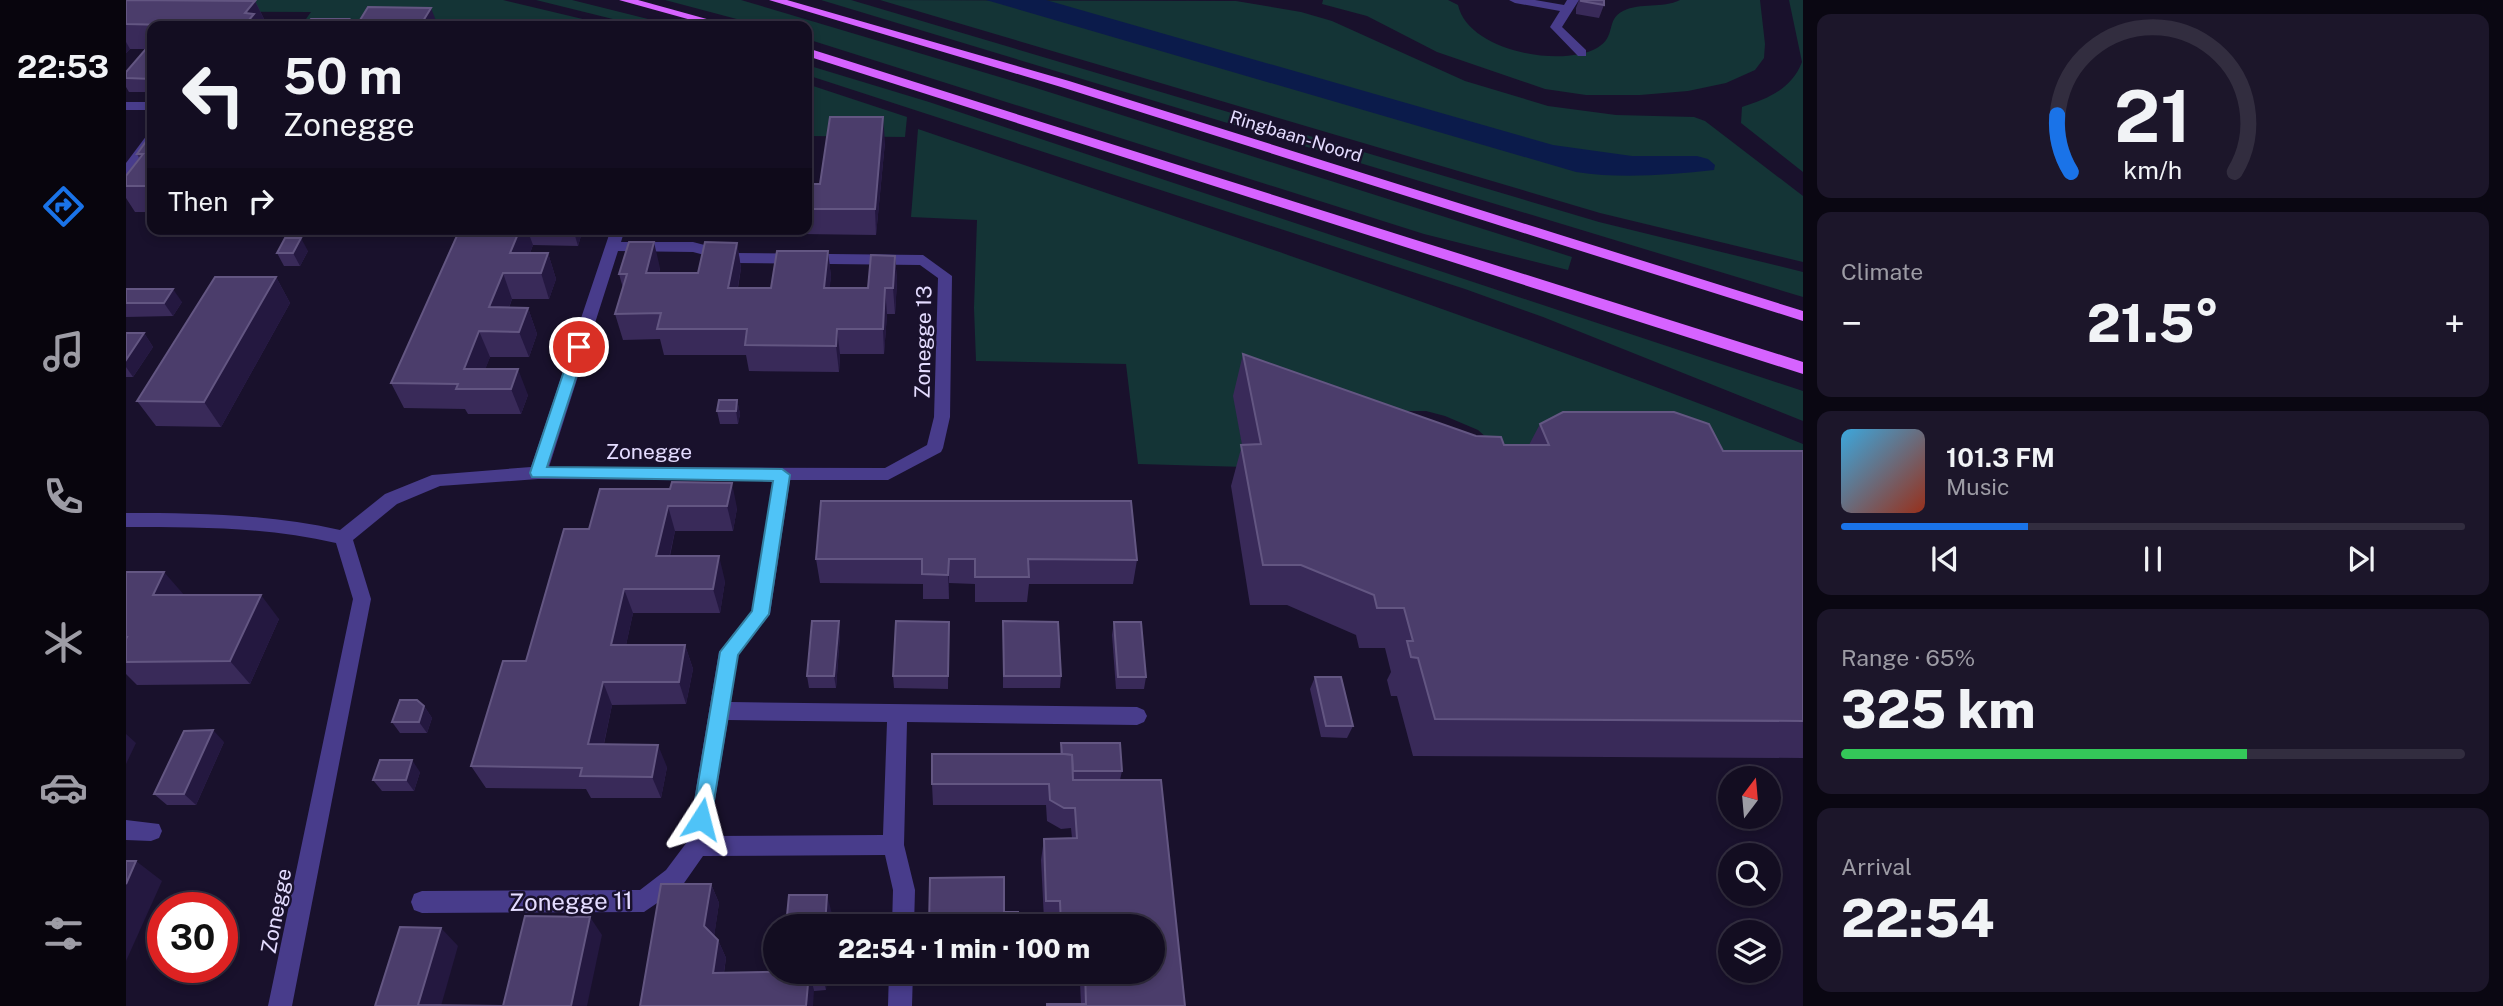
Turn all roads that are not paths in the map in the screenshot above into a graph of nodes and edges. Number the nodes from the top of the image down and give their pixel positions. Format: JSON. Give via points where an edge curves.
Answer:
{"nodes":[{"id":1,"x":625,"y":0,"type":"edge"},
{"id":2,"x":775,"y":0,"type":"edge"},
{"id":3,"x":1514,"y":0,"type":"edge"},
{"id":4,"x":1570,"y":4,"type":"edge"},
{"id":5,"x":711,"y":21,"type":"edge"},
{"id":6,"x":812,"y":54,"type":"edge"},
{"id":7,"x":1581,"y":54,"type":"dead end"},
{"id":8,"x":126,"y":106,"type":"edge"},
{"id":9,"x":147,"y":106,"type":"edge"},
{"id":10,"x":147,"y":145,"type":"edge"},
{"id":11,"x":126,"y":172,"type":"edge"},
{"id":12,"x":616,"y":235,"type":"edge"},
{"id":13,"x":696,"y":235,"type":"edge"},
{"id":14,"x":612,"y":246,"type":"junction"},
{"id":15,"x":693,"y":247,"type":"junction"},
{"id":16,"x":1803,"y":316,"type":"edge"},
{"id":17,"x":1803,"y":368,"type":"edge"},
{"id":18,"x":942,"y":417,"type":"joint"},
{"id":19,"x":538,"y":473,"type":"junction"},
{"id":20,"x":782,"y":475,"type":"junction"},
{"id":21,"x":126,"y":520,"type":"edge"},
{"id":22,"x":343,"y":538,"type":"junction"},
{"id":23,"x":719,"y":711,"type":"junction"},
{"id":24,"x":897,"y":713,"type":"junction"},
{"id":25,"x":1137,"y":716,"type":"dead end"},
{"id":26,"x":126,"y":830,"type":"edge"},
{"id":27,"x":151,"y":831,"type":"dead end"},
{"id":28,"x":893,"y":845,"type":"junction"},
{"id":29,"x":697,"y":846,"type":"junction"},
{"id":30,"x":422,"y":902,"type":"dead end"},
{"id":31,"x":903,"y":914,"type":"edge"},
{"id":32,"x":901,"y":984,"type":"edge"},
{"id":33,"x":280,"y":1006,"type":"edge"},
{"id":34,"x":900,"y":1006,"type":"edge"}],
"edges":[{"from":1,"to":5,"type":"main road"},
{"from":2,"to":16,"type":"main road","name":"Ringbaan-Noord","via":[[1065,84]]},
{"from":3,"to":4,"type":"street"},
{"from":4,"to":7,"type":"street","via":[[1556,27]]},
{"from":6,"to":17,"type":"main road"},
{"from":8,"to":9,"type":"street"},
{"from":10,"to":11,"type":"street"},
{"from":12,"to":14,"type":"street"},
{"from":13,"to":15,"type":"street"},
{"from":14,"to":15,"type":"street","name":"Zonegge 13"},
{"from":14,"to":19,"type":"street"},
{"from":15,"to":18,"type":"street","name":"Zonegge 13","via":[[735,258],[923,260],[945,276]]},
{"from":18,"to":20,"type":"street","name":"Zonegge","via":[[935,448],[888,474]]},
{"from":19,"to":20,"type":"street","name":"Zonegge"},
{"from":19,"to":22,"type":"street","name":"Zonegge","via":[[438,480],[391,499]]},
{"from":20,"to":23,"type":"street","name":"Zonegge 11","via":[[761,614],[729,652]]},
{"from":21,"to":22,"type":"street","via":[[290,526]]},
{"from":22,"to":33,"type":"street","name":"Zonegge","via":[[362,599]]},
{"from":23,"to":24,"type":"street"},
{"from":23,"to":29,"type":"street","name":"Zonegge 11"},
{"from":24,"to":25,"type":"street"},
{"from":24,"to":28,"type":"street"},
{"from":26,"to":27,"type":"street"},
{"from":28,"to":29,"type":"street"},
{"from":28,"to":31,"type":"street","via":[[904,890]]},
{"from":29,"to":30,"type":"street","name":"Zonegge 11","via":[[674,878],[644,901]]},
{"from":32,"to":34,"type":"street"}]}
